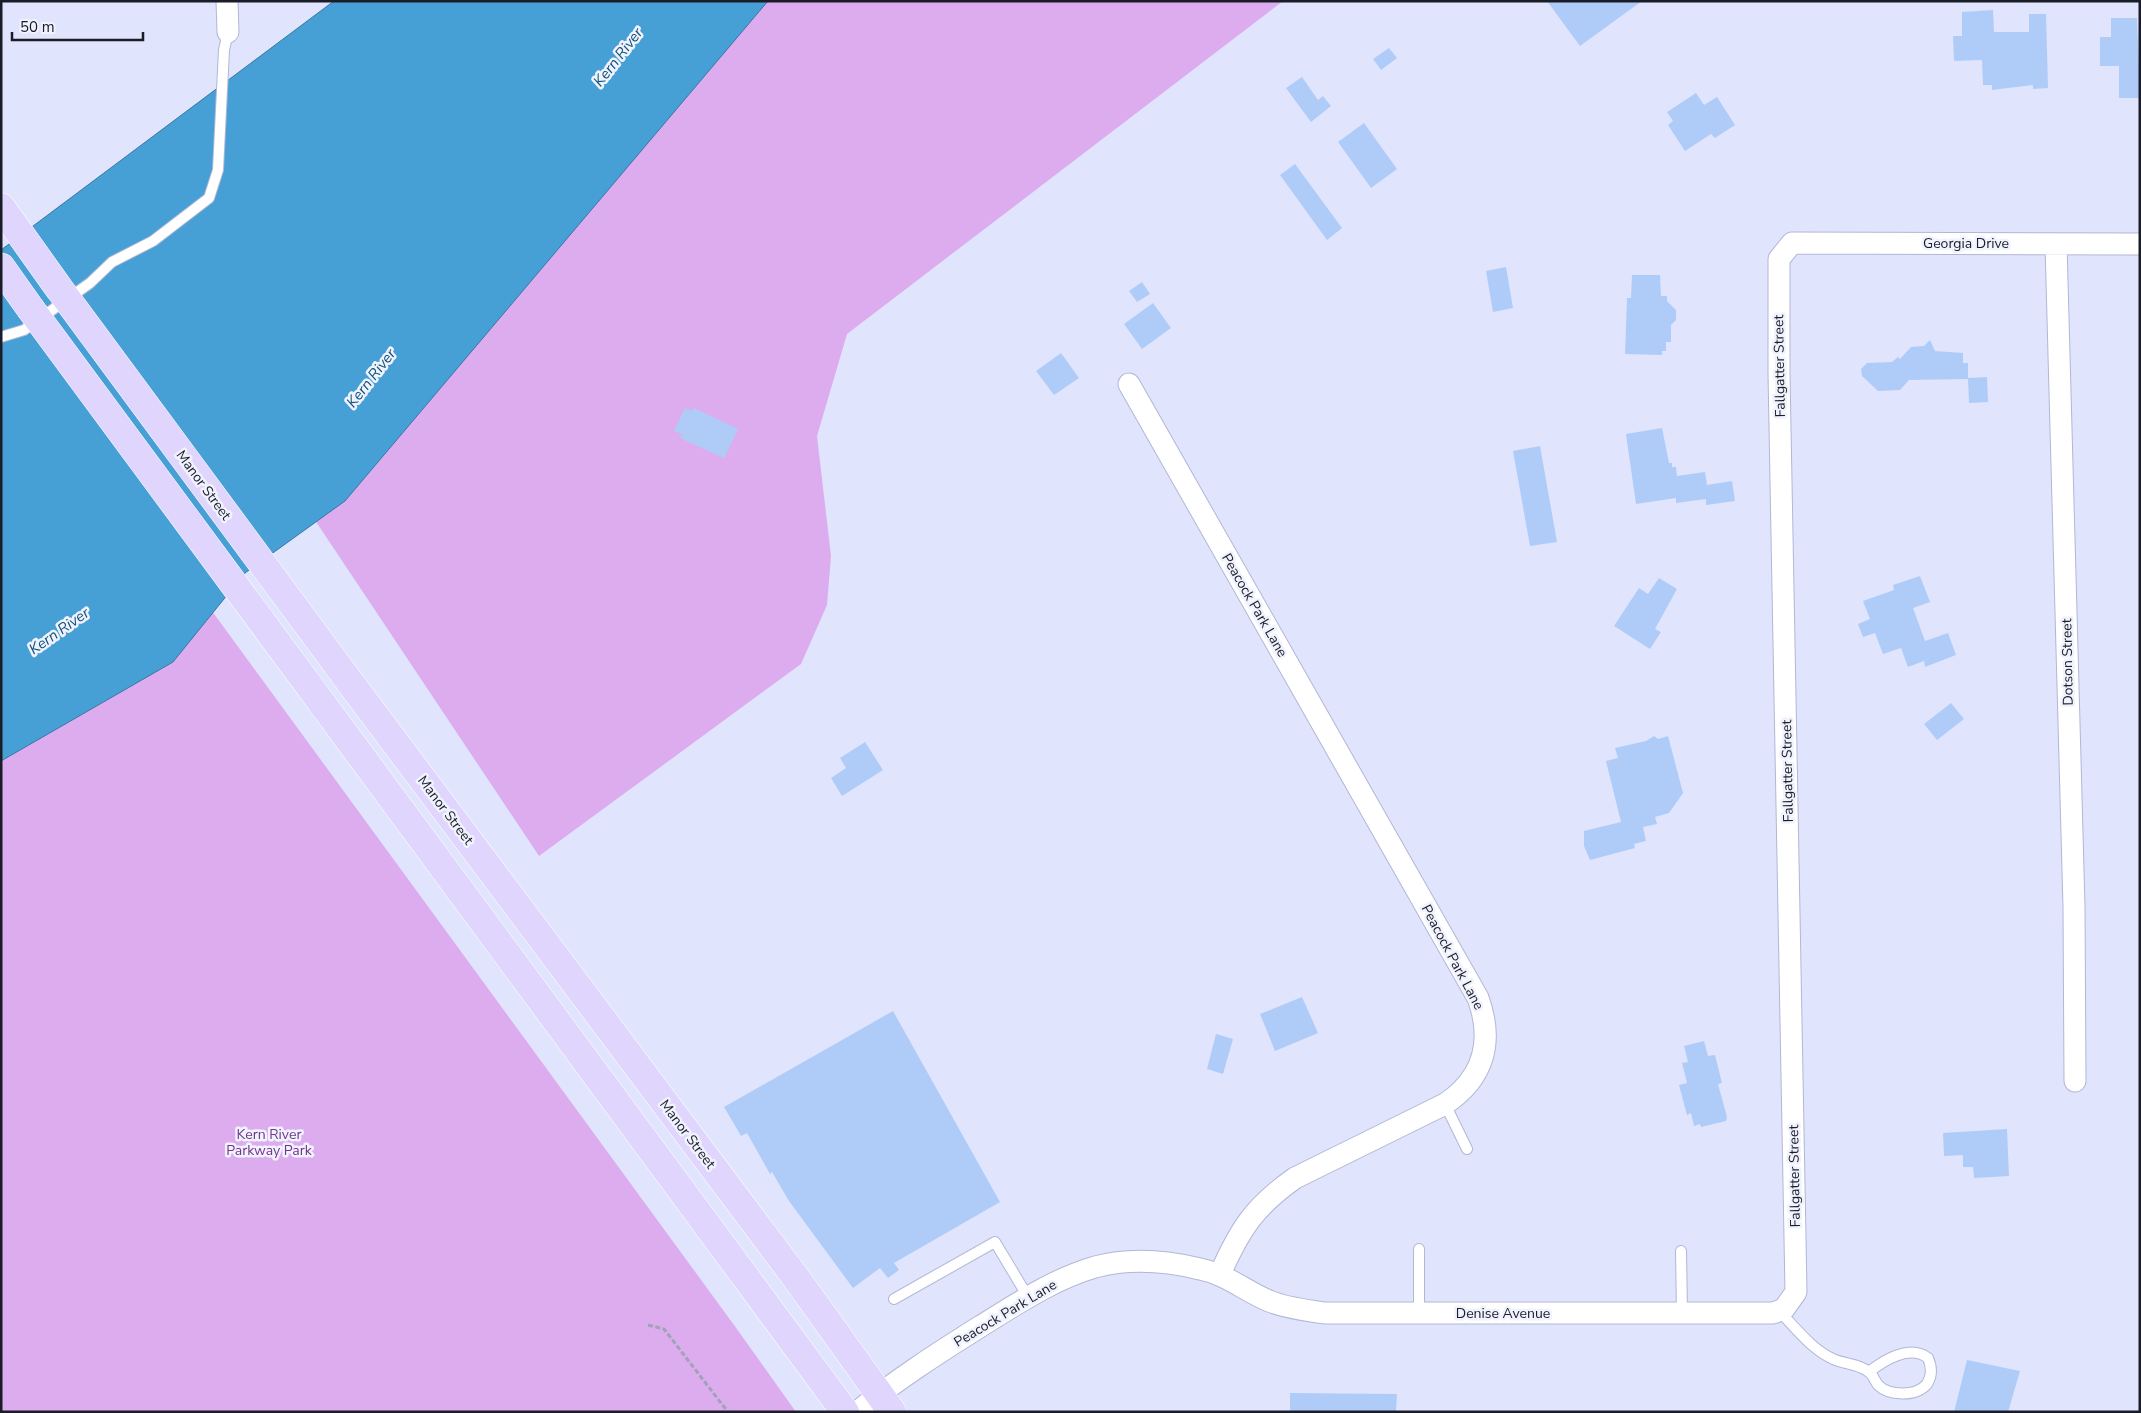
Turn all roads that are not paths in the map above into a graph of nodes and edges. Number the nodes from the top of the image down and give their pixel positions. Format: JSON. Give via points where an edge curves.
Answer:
{"nodes":[{"id":1,"x":227,"y":1,"type":"edge"},
{"id":2,"x":228,"y":32,"type":"joint"},
{"id":3,"x":1,"y":207,"type":"edge"},
{"id":4,"x":1792,"y":243,"type":"joint"},
{"id":5,"x":2056,"y":244,"type":"junction"},
{"id":6,"x":2140,"y":244,"type":"edge"},
{"id":7,"x":1,"y":267,"type":"edge"},
{"id":8,"x":1,"y":337,"type":"edge"},
{"id":9,"x":1129,"y":384,"type":"dead end"},
{"id":10,"x":2075,"y":1081,"type":"dead end"},
{"id":11,"x":1445,"y":1104,"type":"junction"},
{"id":12,"x":1467,"y":1149,"type":"dead end"},
{"id":13,"x":1419,"y":1249,"type":"dead end"},
{"id":14,"x":1681,"y":1251,"type":"dead end"},
{"id":15,"x":1220,"y":1274,"type":"junction"},
{"id":16,"x":1028,"y":1297,"type":"junction"},
{"id":17,"x":894,"y":1299,"type":"dead end"},
{"id":18,"x":1785,"y":1306,"type":"junction"},
{"id":19,"x":1420,"y":1313,"type":"junction"},
{"id":20,"x":1682,"y":1314,"type":"junction"},
{"id":21,"x":1869,"y":1372,"type":"junction"},
{"id":22,"x":885,"y":1403,"type":"edge"},
{"id":23,"x":845,"y":1412,"type":"edge"},
{"id":24,"x":857,"y":1412,"type":"edge"}],
"edges":[{"from":1,"to":2,"type":"street"},
{"from":2,"to":8,"type":"lane","via":[[224,50],[218,170],[210,198],[153,241],[112,262],[90,283],[24,330]]},
{"from":3,"to":22,"type":"main road","name":"Manor Street","bridge":true,"via":[[349,681],[799,1282]]},
{"from":4,"to":5,"type":"street","name":"Georgia Drive"},
{"from":4,"to":18,"type":"street","name":"Fallgatter Street","via":[[1779,259],[1778,282],[1796,1292]]},
{"from":5,"to":6,"type":"street","name":"Georgia Drive"},
{"from":5,"to":10,"type":"street","name":"Dotson Street","via":[[2074,907]]},
{"from":7,"to":23,"type":"main road","bridge":true},
{"from":9,"to":11,"type":"street","name":"Peacock Park Lane","via":[[1478,998],[1485,1016],[1485,1050],[1469,1084]]},
{"from":11,"to":12,"type":"lane"},
{"from":11,"to":15,"type":"street","name":"Peacock Park Lane","via":[[1295,1178],[1274,1193],[1256,1210],[1239,1234]]},
{"from":13,"to":19,"type":"lane"},
{"from":14,"to":20,"type":"lane"},
{"from":15,"to":16,"type":"street","name":"Peacock Park Lane","via":[[1200,1268],[1149,1262],[1122,1263],[1067,1277]]},
{"from":15,"to":19,"type":"street","name":"Denise Avenue","via":[[1268,1301],[1294,1308],[1324,1313]]},
{"from":16,"to":17,"type":"lane","via":[[995,1242]]},
{"from":16,"to":22,"type":"street","name":"Peacock Park Lane","via":[[911,1370]]},
{"from":18,"to":20,"type":"street","name":"Denise Avenue","via":[[1773,1313]]},
{"from":18,"to":21,"type":"lane","via":[[1815,1349]]},
{"from":19,"to":20,"type":"street","name":"Denise Avenue"},
{"from":21,"to":21,"type":"lane","via":[[1887,1392],[1908,1393],[1924,1387],[1930,1380],[1931,1371],[1928,1358],[1908,1352]]},
{"from":22,"to":24,"type":"street","name":"Peacock Park Lane"}]}
